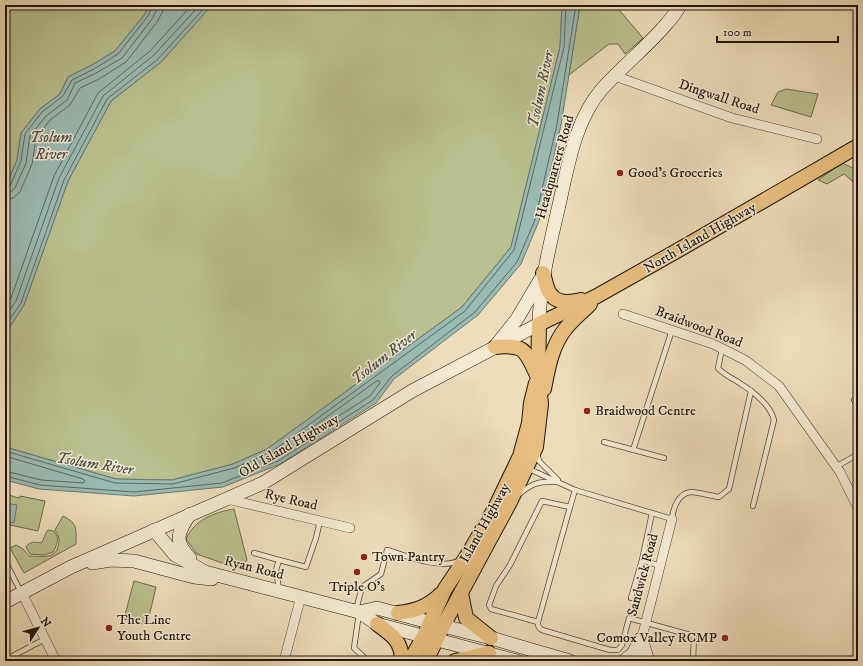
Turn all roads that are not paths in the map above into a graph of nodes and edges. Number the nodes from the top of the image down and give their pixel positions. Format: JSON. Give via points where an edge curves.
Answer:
{"nodes":[{"id":1,"x":680,"y":5,"type":"edge"},
{"id":2,"x":614,"y":76,"type":"junction"},
{"id":3,"x":817,"y":139,"type":"dead end"},
{"id":4,"x":857,"y":148,"type":"edge"},
{"id":5,"x":543,"y":273,"type":"junction"},
{"id":6,"x":597,"y":296,"type":"junction"},
{"id":7,"x":623,"y":314,"type":"dead end"},
{"id":8,"x":538,"y":324,"type":"junction"},
{"id":9,"x":672,"y":330,"type":"junction"},
{"id":10,"x":495,"y":347,"type":"junction"},
{"id":11,"x":722,"y":349,"type":"junction"},
{"id":12,"x":538,"y":377,"type":"junction"},
{"id":13,"x":751,"y":391,"type":"junction"},
{"id":14,"x":854,"y":400,"type":"dead end"},
{"id":15,"x":541,"y":404,"type":"junction"},
{"id":16,"x":858,"y":405,"type":"edge"},
{"id":17,"x":604,"y":442,"type":"dead end"},
{"id":18,"x":536,"y":448,"type":"junction"},
{"id":19,"x":633,"y":450,"type":"junction"},
{"id":20,"x":858,"y":454,"type":"edge"},
{"id":21,"x":664,"y":458,"type":"dead end"},
{"id":22,"x":524,"y":462,"type":"junction"},
{"id":23,"x":836,"y":467,"type":"junction"},
{"id":24,"x":560,"y":483,"type":"junction"},
{"id":25,"x":574,"y":490,"type":"junction"},
{"id":26,"x":225,"y":498,"type":"junction"},
{"id":27,"x":510,"y":502,"type":"junction"},
{"id":28,"x":752,"y":506,"type":"dead end"},
{"id":29,"x":570,"y":507,"type":"junction"},
{"id":30,"x":858,"y":508,"type":"edge"},
{"id":31,"x":652,"y":513,"type":"junction"},
{"id":32,"x":190,"y":514,"type":"junction"},
{"id":33,"x":672,"y":519,"type":"junction"},
{"id":34,"x":320,"y":521,"type":"junction"},
{"id":35,"x":350,"y":528,"type":"dead end"},
{"id":36,"x":154,"y":530,"type":"junction"},
{"id":37,"x":254,"y":553,"type":"dead end"},
{"id":38,"x":467,"y":556,"type":"junction"},
{"id":39,"x":279,"y":560,"type":"junction"},
{"id":40,"x":642,"y":560,"type":"junction"},
{"id":41,"x":5,"y":561,"type":"edge"},
{"id":42,"x":660,"y":566,"type":"junction"},
{"id":43,"x":71,"y":567,"type":"junction"},
{"id":44,"x":205,"y":572,"type":"junction"},
{"id":45,"x":445,"y":589,"type":"junction"},
{"id":46,"x":279,"y":591,"type":"junction"},
{"id":47,"x":22,"y":593,"type":"junction"},
{"id":48,"x":461,"y":594,"type":"junction"},
{"id":49,"x":301,"y":596,"type":"junction"},
{"id":50,"x":631,"y":598,"type":"dead end"},
{"id":51,"x":5,"y":602,"type":"edge"},
{"id":52,"x":357,"y":611,"type":"junction"},
{"id":53,"x":398,"y":613,"type":"junction"},
{"id":54,"x":645,"y":621,"type":"junction"},
{"id":55,"x":538,"y":622,"type":"junction"},
{"id":56,"x":378,"y":624,"type":"junction"},
{"id":57,"x":436,"y":624,"type":"junction"},
{"id":58,"x":430,"y":638,"type":"junction"},
{"id":59,"x":491,"y":638,"type":"junction"},
{"id":60,"x":641,"y":639,"type":"junction"},
{"id":61,"x":45,"y":640,"type":"junction"},
{"id":62,"x":490,"y":654,"type":"junction"},
{"id":63,"x":5,"y":660,"type":"edge"},
{"id":64,"x":56,"y":661,"type":"edge"},
{"id":65,"x":284,"y":661,"type":"edge"},
{"id":66,"x":368,"y":661,"type":"edge"},
{"id":67,"x":402,"y":661,"type":"edge"},
{"id":68,"x":410,"y":661,"type":"edge"},
{"id":69,"x":426,"y":661,"type":"edge"},
{"id":70,"x":455,"y":661,"type":"edge"},
{"id":71,"x":517,"y":661,"type":"edge"},
{"id":72,"x":570,"y":661,"type":"edge"},
{"id":73,"x":624,"y":661,"type":"edge"},
{"id":74,"x":636,"y":661,"type":"edge"},
{"id":75,"x":648,"y":661,"type":"edge"},
{"id":76,"x":693,"y":661,"type":"edge"}],
"edges":[{"from":1,"to":2,"type":"main road","name":"Headquarters Road","via":[[652,41]]},
{"from":2,"to":3,"type":"street","name":"Dingwall Road","via":[[732,118]]},
{"from":2,"to":5,"type":"main road","name":"Headquarters Road","via":[[592,103],[580,126]]},
{"from":4,"to":6,"type":"main road","name":"North Island Highway"},
{"from":5,"to":6,"type":"main road","via":[[549,292],[560,302],[573,302]]},
{"from":5,"to":8,"type":"main road","name":"Headquarters Road"},
{"from":5,"to":10,"type":"main road","via":[[521,313]]},
{"from":6,"to":8,"type":"main road","name":"North Island Highway"},
{"from":6,"to":15,"type":"main road","via":[[565,329],[558,340],[550,360]]},
{"from":7,"to":9,"type":"street","name":"Braidwood Road"},
{"from":8,"to":10,"type":"main road","name":"Old Island Highway"},
{"from":8,"to":12,"type":"main road","name":"Island Highway"},
{"from":9,"to":11,"type":"street","name":"Braidwood Road"},
{"from":9,"to":19,"type":"lane"},
{"from":10,"to":12,"type":"main road","via":[[510,346],[520,349],[527,354]]},
{"from":10,"to":26,"type":"main road","name":"Old Island Highway","via":[[412,391],[263,483]]},
{"from":11,"to":13,"type":"lane","via":[[718,368]]},
{"from":11,"to":23,"type":"street","name":"Braidwood Road","via":[[745,360],[779,386]]},
{"from":12,"to":15,"type":"main road","name":"Island Highway"},
{"from":12,"to":22,"type":"main road","name":"Island Highway","via":[[531,403]]},
{"from":13,"to":28,"type":"lane","via":[[769,408],[774,420]]},
{"from":13,"to":33,"type":"lane","via":[[729,489],[719,497],[690,492],[677,502]]},
{"from":14,"to":16,"type":"lane"},
{"from":15,"to":18,"type":"main road","name":"Island Highway"},
{"from":17,"to":19,"type":"lane"},
{"from":18,"to":22,"type":"main road","name":"Island Highway"},
{"from":18,"to":24,"type":"lane","via":[[539,461]]},
{"from":19,"to":21,"type":"lane"},
{"from":20,"to":23,"type":"lane"},
{"from":22,"to":24,"type":"lane"},
{"from":22,"to":27,"type":"main road","name":"Island Highway"},
{"from":22,"to":38,"type":"main road","name":"Island Highway"},
{"from":23,"to":30,"type":"street","name":"Braidwood Road"},
{"from":24,"to":25,"type":"lane"},
{"from":24,"to":27,"type":"lane","via":[[538,482],[526,488]]},
{"from":25,"to":29,"type":"lane"},
{"from":25,"to":31,"type":"lane"},
{"from":26,"to":32,"type":"main road","name":"Old Island Highway"},
{"from":26,"to":34,"type":"street","name":"Rye Road"},
{"from":27,"to":48,"type":"main road","name":"Island Highway"},
{"from":29,"to":55,"type":"lane"},
{"from":29,"to":55,"type":"lane","via":[[542,501],[510,565],[496,586],[490,603],[492,609]]},
{"from":31,"to":33,"type":"lane"},
{"from":31,"to":40,"type":"lane"},
{"from":32,"to":36,"type":"main road","name":"Old Island Highway"},
{"from":32,"to":44,"type":"main road","via":[[179,536],[179,546]]},
{"from":33,"to":42,"type":"street","name":"Sandwick Road"},
{"from":34,"to":35,"type":"street","name":"Rye Road"},
{"from":34,"to":39,"type":"lane","via":[[306,567]]},
{"from":36,"to":43,"type":"main road","name":"Old Island Highway"},
{"from":36,"to":44,"type":"main road","name":"Ryan Road","via":[[175,555]]},
{"from":37,"to":39,"type":"lane"},
{"from":38,"to":45,"type":"main road","name":"Island Highway"},
{"from":38,"to":52,"type":"lane","via":[[453,564],[437,564],[387,550],[381,574],[362,587]]},
{"from":39,"to":46,"type":"lane","via":[[276,570]]},
{"from":40,"to":42,"type":"lane"},
{"from":40,"to":50,"type":"lane"},
{"from":41,"to":47,"type":"lane"},
{"from":42,"to":54,"type":"street","name":"Sandwick Road"},
{"from":43,"to":46,"type":"main road","via":[[111,560],[134,561],[194,576]]},
{"from":43,"to":47,"type":"main road","name":"Old Island Highway"},
{"from":44,"to":46,"type":"main road","name":"Ryan Road"},
{"from":45,"to":53,"type":"main road","via":[[423,608]]},
{"from":45,"to":57,"type":"main road","name":"Island Highway"},
{"from":46,"to":49,"type":"main road","name":"Ryan Road"},
{"from":47,"to":51,"type":"main road","name":"Old Island Highway"},
{"from":47,"to":61,"type":"street"},
{"from":48,"to":57,"type":"main road","name":"Island Highway"},
{"from":48,"to":59,"type":"main road","via":[[466,618]]},
{"from":49,"to":52,"type":"main road","name":"Ryan Road"},
{"from":49,"to":65,"type":"street"},
{"from":52,"to":53,"type":"main road","name":"Ryan Road","via":[[378,608]]},
{"from":52,"to":56,"type":"main road","name":"Ryan Road"},
{"from":52,"to":66,"type":"lane","via":[[354,648]]},
{"from":53,"to":57,"type":"main road","name":"Ryan Road"},
{"from":54,"to":55,"type":"lane","via":[[629,618],[622,645],[618,650],[610,650],[539,629]]},
{"from":54,"to":60,"type":"street","name":"Sandwick Road"},
{"from":54,"to":76,"type":"lane","via":[[694,636]]},
{"from":56,"to":58,"type":"main road","name":"Ryan Road"},
{"from":56,"to":67,"type":"main road","via":[[395,637],[401,646]]},
{"from":57,"to":58,"type":"main road","name":"Island Highway"},
{"from":57,"to":59,"type":"main road","name":"Ryan Road"},
{"from":58,"to":62,"type":"main road","name":"Ryan Road"},
{"from":58,"to":68,"type":"main road","name":"Island Highway"},
{"from":58,"to":69,"type":"main road","name":"Island Highway"},
{"from":59,"to":72,"type":"main road","name":"Ryan Road"},
{"from":60,"to":73,"type":"main road","via":[[633,654]]},
{"from":60,"to":74,"type":"street","name":"Sandwick Road"},
{"from":60,"to":75,"type":"main road"},
{"from":61,"to":63,"type":"lane"},
{"from":61,"to":64,"type":"street"},
{"from":62,"to":70,"type":"main road"},
{"from":62,"to":71,"type":"main road","name":"Ryan Road"}]}
